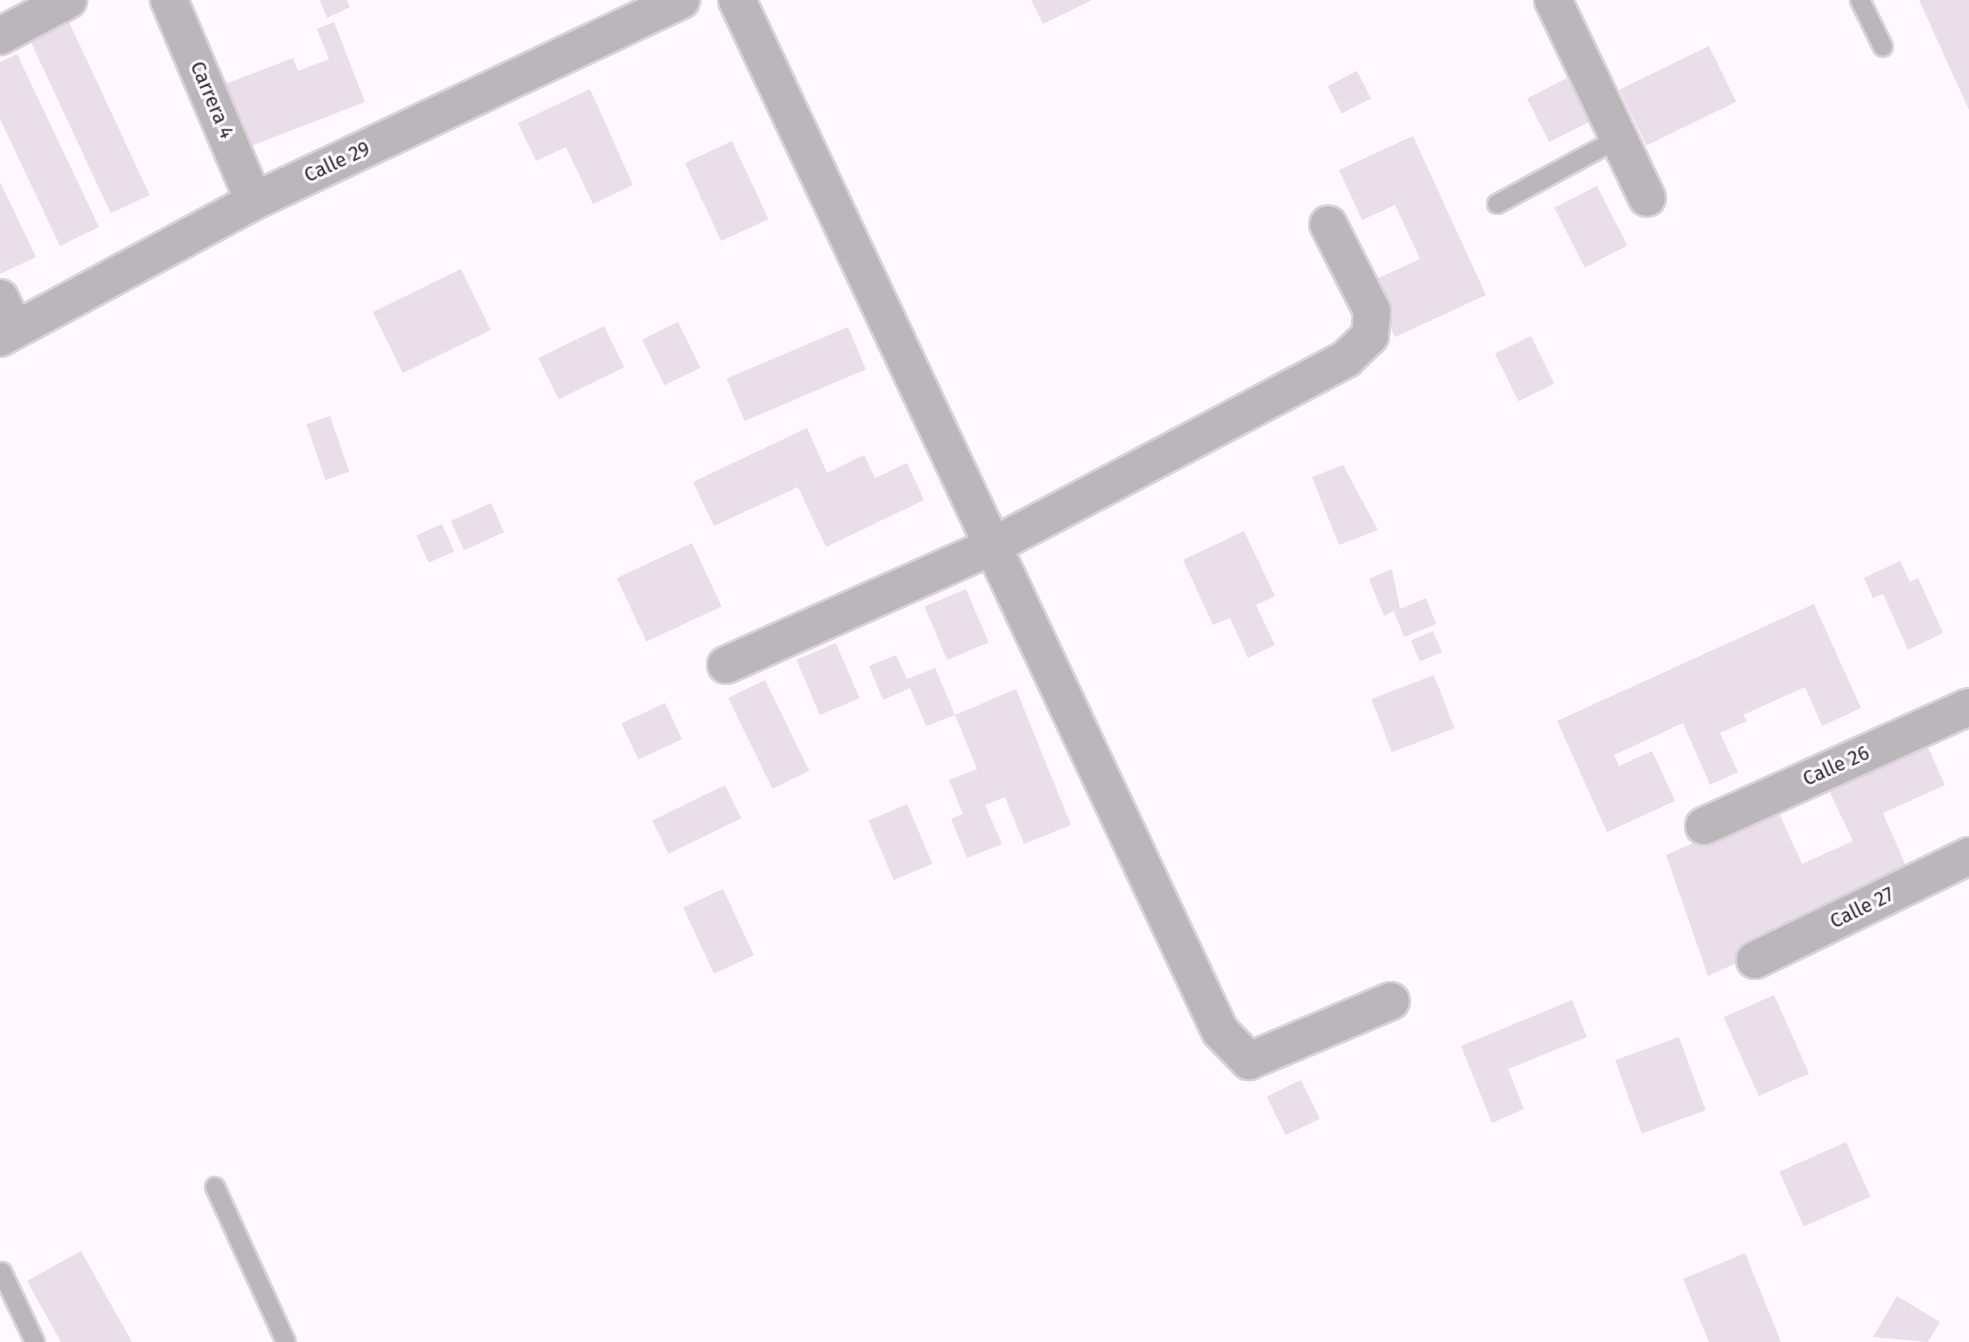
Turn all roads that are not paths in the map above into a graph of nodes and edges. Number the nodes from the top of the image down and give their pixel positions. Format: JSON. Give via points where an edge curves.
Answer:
{"nodes":[{"id":1,"x":68,"y":0,"type":"edge"},
{"id":2,"x":169,"y":0,"type":"edge"},
{"id":3,"x":681,"y":0,"type":"edge"},
{"id":4,"x":737,"y":0,"type":"edge"},
{"id":5,"x":1553,"y":0,"type":"edge"},
{"id":6,"x":1860,"y":0,"type":"edge"},
{"id":7,"x":0,"y":36,"type":"edge"},
{"id":8,"x":1883,"y":47,"type":"dead end"},
{"id":9,"x":1619,"y":138,"type":"junction"},
{"id":10,"x":1647,"y":198,"type":"dead end"},
{"id":11,"x":254,"y":201,"type":"junction"},
{"id":12,"x":1497,"y":204,"type":"dead end"},
{"id":13,"x":1328,"y":224,"type":"dead end"},
{"id":14,"x":5,"y":322,"type":"edge"},
{"id":15,"x":991,"y":547,"type":"junction"},
{"id":16,"x":726,"y":665,"type":"dead end"},
{"id":17,"x":1969,"y":707,"type":"edge"},
{"id":18,"x":1704,"y":826,"type":"dead end"},
{"id":19,"x":1969,"y":856,"type":"edge"},
{"id":20,"x":1755,"y":960,"type":"dead end"},
{"id":21,"x":1391,"y":1001,"type":"dead end"},
{"id":22,"x":215,"y":1187,"type":"dead end"},
{"id":23,"x":2,"y":1272,"type":"edge"},
{"id":24,"x":35,"y":1342,"type":"edge"},
{"id":25,"x":286,"y":1342,"type":"edge"}],
"edges":[{"from":1,"to":7,"type":"street"},
{"from":2,"to":11,"type":"street","name":"Carrera 4"},
{"from":3,"to":11,"type":"street","name":"Calle 29"},
{"from":4,"to":15,"type":"street"},
{"from":5,"to":9,"type":"street"},
{"from":6,"to":8,"type":"lane"},
{"from":9,"to":10,"type":"street"},
{"from":9,"to":12,"type":"lane"},
{"from":11,"to":14,"type":"street","name":"Calle 29"},
{"from":13,"to":15,"type":"street","via":[[1372,311],[1362,344]]},
{"from":15,"to":16,"type":"street"},
{"from":15,"to":21,"type":"street","via":[[1220,1031],[1249,1061]]},
{"from":17,"to":18,"type":"street","name":"Calle 26"},
{"from":19,"to":20,"type":"street","name":"Calle 27"},
{"from":22,"to":25,"type":"lane"},
{"from":23,"to":24,"type":"lane"}]}
